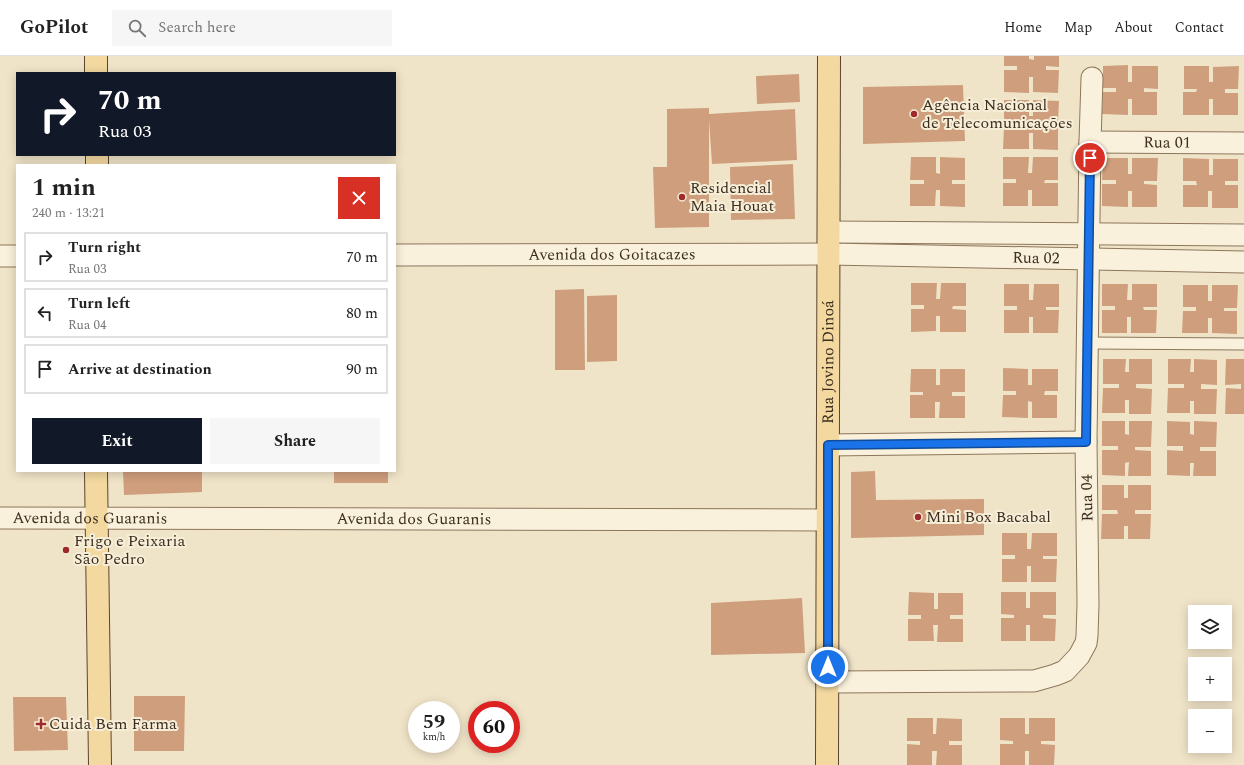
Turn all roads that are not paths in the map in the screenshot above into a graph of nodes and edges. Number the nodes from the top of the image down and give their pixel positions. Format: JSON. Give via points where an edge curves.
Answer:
{"nodes":[{"id":1,"x":96,"y":56,"type":"edge"},
{"id":2,"x":829,"y":56,"type":"edge"},
{"id":3,"x":96,"y":72,"type":"edge"},
{"id":4,"x":1092,"y":78,"type":"dead end"},
{"id":5,"x":1090,"y":142,"type":"junction"},
{"id":6,"x":1244,"y":143,"type":"edge"},
{"id":7,"x":829,"y":232,"type":"junction"},
{"id":8,"x":1089,"y":235,"type":"junction"},
{"id":9,"x":1244,"y":235,"type":"edge"},
{"id":10,"x":829,"y":254,"type":"junction"},
{"id":11,"x":396,"y":255,"type":"edge"},
{"id":12,"x":0,"y":256,"type":"edge"},
{"id":13,"x":16,"y":256,"type":"edge"},
{"id":14,"x":1088,"y":260,"type":"junction"},
{"id":15,"x":1244,"y":262,"type":"edge"},
{"id":16,"x":1087,"y":342,"type":"junction"},
{"id":17,"x":1244,"y":344,"type":"edge"},
{"id":18,"x":1086,"y":442,"type":"junction"},
{"id":19,"x":828,"y":445,"type":"junction"},
{"id":20,"x":96,"y":472,"type":"edge"},
{"id":21,"x":0,"y":518,"type":"edge"},
{"id":22,"x":96,"y":519,"type":"junction"},
{"id":23,"x":828,"y":520,"type":"junction"},
{"id":24,"x":828,"y":682,"type":"junction"},
{"id":25,"x":100,"y":765,"type":"edge"},
{"id":26,"x":827,"y":765,"type":"edge"}],
"edges":[{"from":1,"to":3,"type":"main road"},
{"from":2,"to":7,"type":"main road","name":"Rua Jovino Dinoá"},
{"from":4,"to":5,"type":"street","name":"Rua 04"},
{"from":5,"to":6,"type":"street","name":"Rua 01"},
{"from":5,"to":8,"type":"street","name":"Rua 04"},
{"from":7,"to":8,"type":"street","name":"Rua 02"},
{"from":7,"to":10,"type":"main road","name":"Rua Jovino Dinoá"},
{"from":8,"to":9,"type":"street","name":"Rua 02"},
{"from":8,"to":14,"type":"street","name":"Rua 04"},
{"from":10,"to":11,"type":"street","name":"Avenida dos Goitacazes"},
{"from":10,"to":14,"type":"street","name":"Rua 02"},
{"from":10,"to":19,"type":"main road","name":"Rua Jovino Dinoá"},
{"from":12,"to":13,"type":"street"},
{"from":14,"to":15,"type":"street","name":"Rua 02"},
{"from":14,"to":16,"type":"street","name":"Rua 04"},
{"from":16,"to":17,"type":"lane"},
{"from":16,"to":18,"type":"street","name":"Rua 04"},
{"from":18,"to":19,"type":"street"},
{"from":18,"to":24,"type":"street","name":"Rua 04","via":[[1087,636],[1079,656],[1065,671],[1034,681]]},
{"from":19,"to":23,"type":"main road","name":"Rua Jovino Dinoá"},
{"from":20,"to":22,"type":"main road"},
{"from":21,"to":22,"type":"street","name":"Avenida dos Guaranis"},
{"from":22,"to":23,"type":"street","name":"Avenida dos Guaranis"},
{"from":22,"to":25,"type":"main road"},
{"from":23,"to":24,"type":"main road","name":"Rua Jovino Dinoá"},
{"from":24,"to":26,"type":"main road","name":"Rua Jovino Dinoá"}]}
